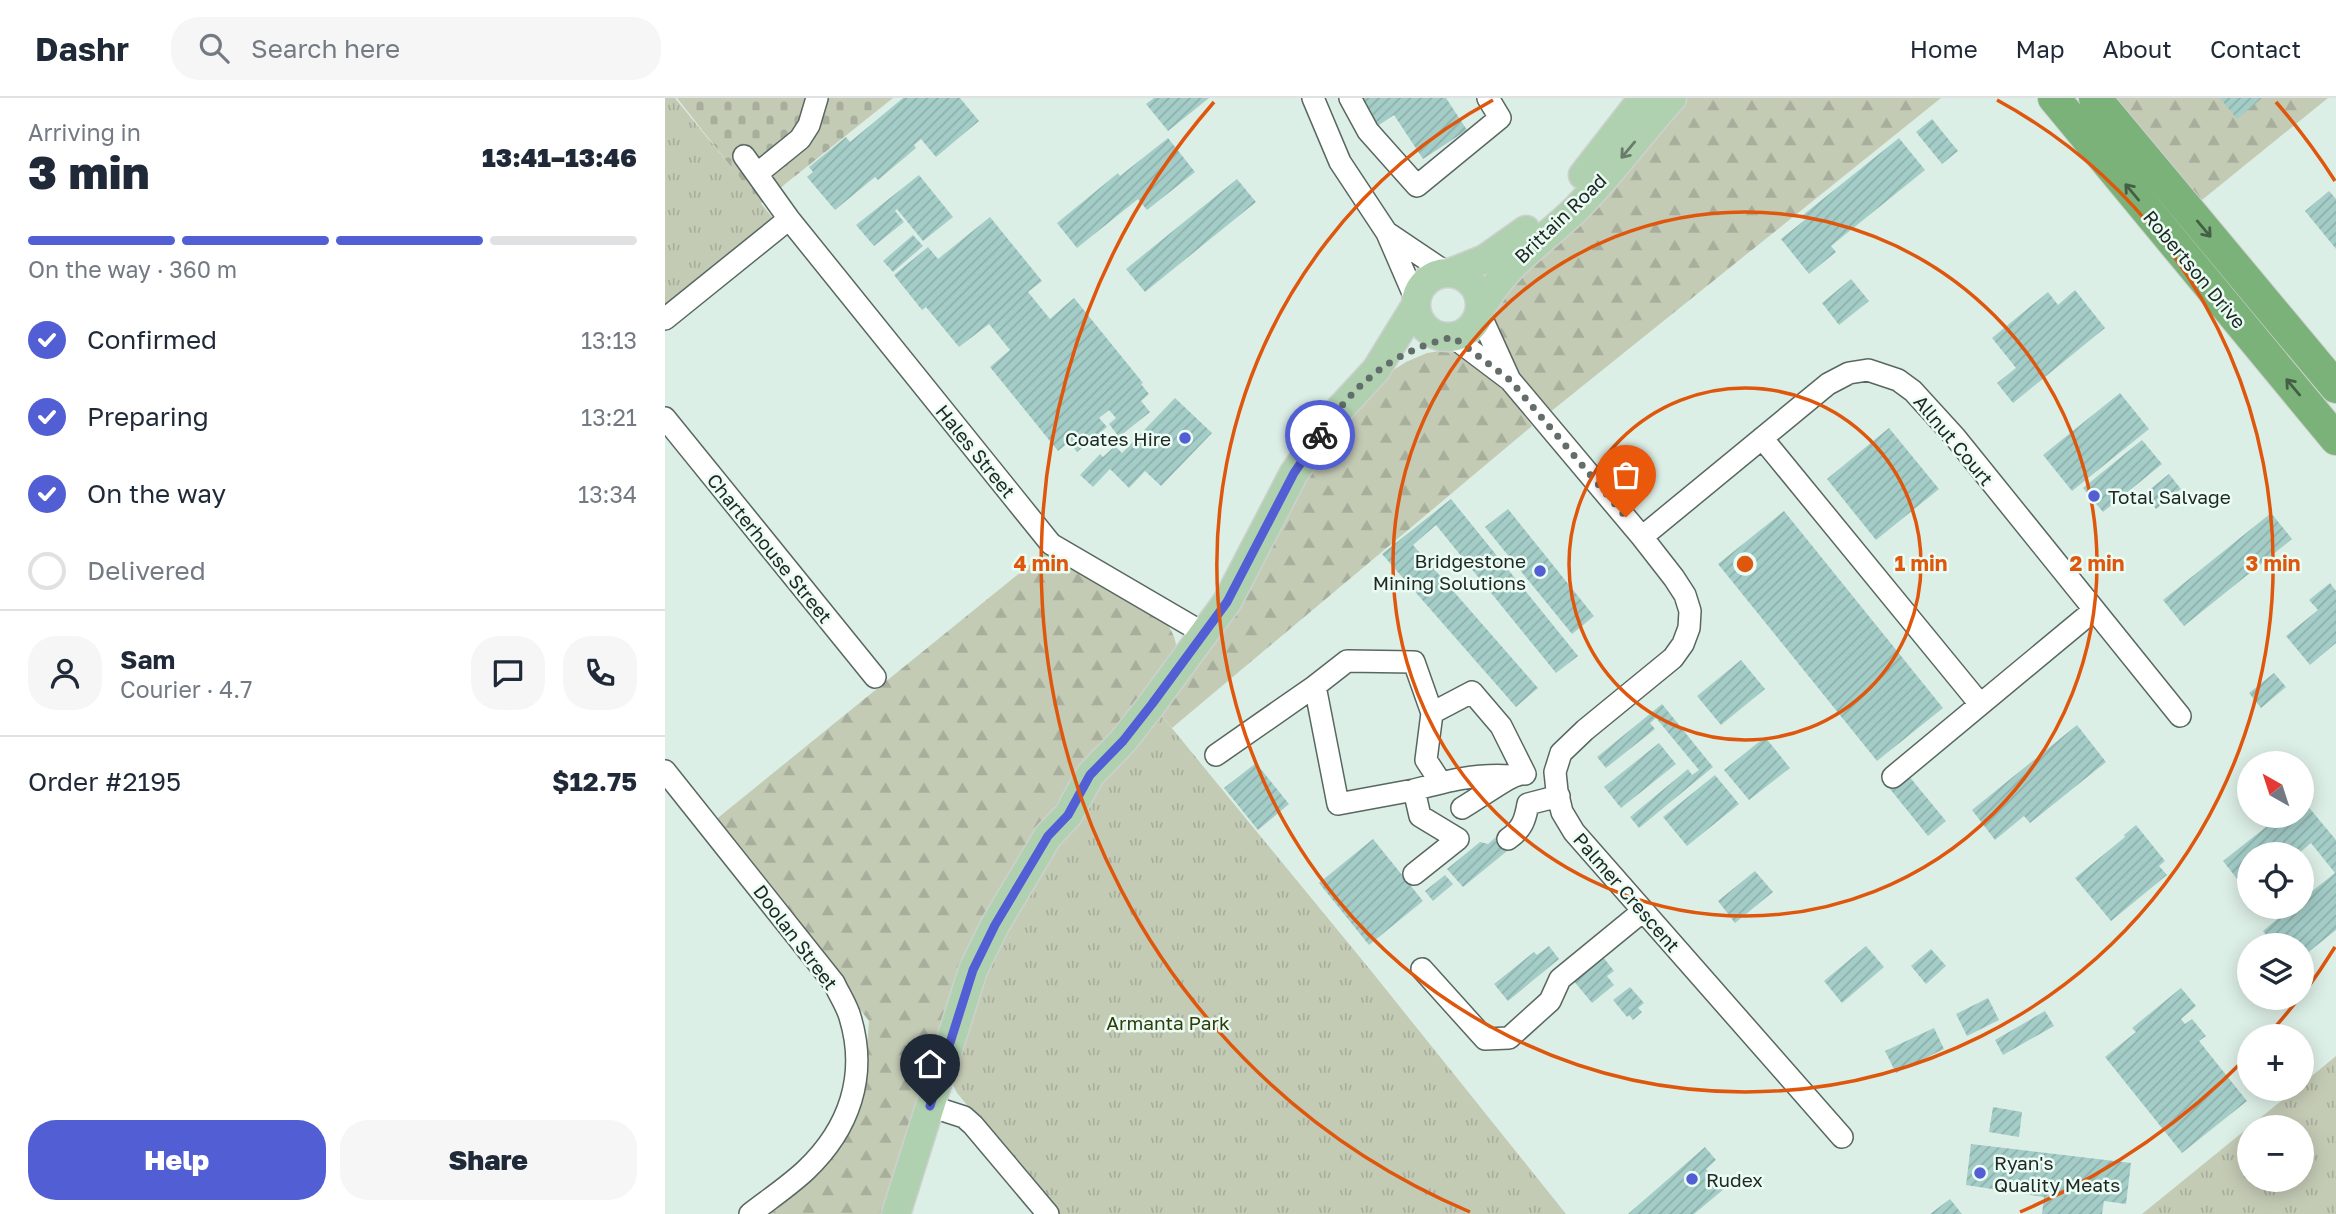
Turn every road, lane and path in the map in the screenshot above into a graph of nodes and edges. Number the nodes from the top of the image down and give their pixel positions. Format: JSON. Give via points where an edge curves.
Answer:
{"nodes":[{"id":1,"x":817,"y":98,"type":"edge"},
{"id":2,"x":1313,"y":98,"type":"edge"},
{"id":3,"x":1350,"y":98,"type":"edge"},
{"id":4,"x":1487,"y":98,"type":"edge"},
{"id":5,"x":1643,"y":98,"type":"edge"},
{"id":6,"x":1672,"y":98,"type":"edge"},
{"id":7,"x":2054,"y":98,"type":"edge"},
{"id":8,"x":2095,"y":98,"type":"edge"},
{"id":9,"x":744,"y":156,"type":"dead end"},
{"id":10,"x":758,"y":173,"type":"junction"},
{"id":11,"x":789,"y":219,"type":"junction"},
{"id":12,"x":1387,"y":233,"type":"junction"},
{"id":13,"x":1448,"y":273,"type":"junction"},
{"id":14,"x":1416,"y":303,"type":"junction"},
{"id":15,"x":1480,"y":311,"type":"junction"},
{"id":16,"x":665,"y":319,"type":"edge"},
{"id":17,"x":1451,"y":337,"type":"junction"},
{"id":18,"x":1376,"y":370,"type":"junction"},
{"id":19,"x":1510,"y":380,"type":"junction"},
{"id":20,"x":2336,"y":387,"type":"edge"},
{"id":21,"x":665,"y":418,"type":"edge"},
{"id":22,"x":1762,"y":438,"type":"junction"},
{"id":23,"x":2336,"y":439,"type":"edge"},
{"id":24,"x":1642,"y":537,"type":"junction"},
{"id":25,"x":2093,"y":611,"type":"junction"},
{"id":26,"x":1205,"y":634,"type":"junction"},
{"id":27,"x":875,"y":677,"type":"dead end"},
{"id":28,"x":1315,"y":686,"type":"junction"},
{"id":29,"x":1980,"y":704,"type":"junction"},
{"id":30,"x":1432,"y":713,"type":"junction"},
{"id":31,"x":2179,"y":716,"type":"dead end"},
{"id":32,"x":1216,"y":755,"type":"dead end"},
{"id":33,"x":665,"y":771,"type":"edge"},
{"id":34,"x":1555,"y":772,"type":"junction"},
{"id":35,"x":1518,"y":775,"type":"junction"},
{"id":36,"x":1892,"y":777,"type":"dead end"},
{"id":37,"x":1441,"y":783,"type":"junction"},
{"id":38,"x":1415,"y":790,"type":"junction"},
{"id":39,"x":1559,"y":796,"type":"junction"},
{"id":40,"x":1462,"y":808,"type":"dead end"},
{"id":41,"x":1508,"y":839,"type":"dead end"},
{"id":42,"x":1414,"y":874,"type":"dead end"},
{"id":43,"x":1643,"y":911,"type":"junction"},
{"id":44,"x":1422,"y":969,"type":"dead end"},
{"id":45,"x":930,"y":1106,"type":"junction"},
{"id":46,"x":1842,"y":1137,"type":"dead end"},
{"id":47,"x":750,"y":1214,"type":"edge"},
{"id":48,"x":896,"y":1214,"type":"edge"},
{"id":49,"x":1048,"y":1214,"type":"edge"}],
"edges":[{"from":1,"to":10,"type":"street","via":[[800,139]]},
{"from":2,"to":12,"type":"street","via":[[1340,162]]},
{"from":3,"to":4,"type":"street","via":[[1368,131],[1417,186],[1500,118]]},
{"from":5,"to":13,"type":"main road","name":"Brittain Road","via":[[1553,208],[1494,254]]},
{"from":6,"to":15,"type":"main road","name":"Brittain Road","one_way":true,"via":[[1576,209],[1510,266]]},
{"from":23,"to":7,"type":"highway","name":"Robertson Drive","one_way":true},
{"from":8,"to":20,"type":"highway","name":"Robertson Drive","one_way":true},
{"from":9,"to":10,"type":"street","name":"Hales Street"},
{"from":10,"to":11,"type":"street","name":"Hales Street"},
{"from":11,"to":16,"type":"street"},
{"from":11,"to":26,"type":"street","name":"Hales Street","via":[[1051,544]]},
{"from":12,"to":13,"type":"street"},
{"from":12,"to":14,"type":"street"},
{"from":13,"to":14,"type":"main road","via":[[1430,279]]},
{"from":13,"to":15,"type":"main road","via":[[1476,289]]},
{"from":14,"to":17,"type":"main road","via":[[1417,315],[1430,332]]},
{"from":14,"to":18,"type":"main road"},
{"from":15,"to":17,"type":"main road","via":[[1470,329]]},
{"from":15,"to":19,"type":"street"},
{"from":17,"to":18,"type":"main road"},
{"from":17,"to":19,"type":"street"},
{"from":18,"to":26,"type":"main road","via":[[1338,411],[1294,473],[1227,602]]},
{"from":19,"to":24,"type":"street"},
{"from":21,"to":27,"type":"street","name":"Charterhouse Street"},
{"from":22,"to":24,"type":"street","name":"Allnut Court"},
{"from":22,"to":25,"type":"street","name":"Allnut Court","via":[[1828,384],[1849,373],[1868,370],[1898,380],[1955,437]]},
{"from":22,"to":29,"type":"street"},
{"from":24,"to":34,"type":"street","via":[[1685,595],[1689,628],[1672,658],[1561,753]]},
{"from":25,"to":29,"type":"street"},
{"from":25,"to":31,"type":"street","name":"Allnut Court"},
{"from":26,"to":45,"type":"main road","via":[[1123,741],[1090,775],[995,925],[973,970]]},
{"from":28,"to":30,"type":"street","via":[[1347,661],[1414,662]]},
{"from":28,"to":32,"type":"street"},
{"from":28,"to":38,"type":"street","via":[[1338,804]]},
{"from":29,"to":36,"type":"street"},
{"from":30,"to":35,"type":"street","via":[[1472,692],[1501,726]]},
{"from":30,"to":37,"type":"street","via":[[1426,760]]},
{"from":33,"to":47,"type":"street","name":"Doolan Street","via":[[834,983],[850,1015],[857,1045],[857,1078],[849,1109],[831,1142],[805,1170]]},
{"from":34,"to":35,"type":"street"},
{"from":34,"to":39,"type":"street","name":"Palmer Crescent"},
{"from":35,"to":37,"type":"street","via":[[1485,774]]},
{"from":35,"to":40,"type":"street"},
{"from":37,"to":38,"type":"street"},
{"from":38,"to":42,"type":"street","via":[[1420,816],[1458,839]]},
{"from":39,"to":41,"type":"street","via":[[1528,804],[1520,831]]},
{"from":39,"to":43,"type":"street","name":"Palmer Crescent","via":[[1574,832]]},
{"from":43,"to":44,"type":"street","via":[[1560,979],[1550,1000],[1509,1038],[1485,1039]]},
{"from":43,"to":46,"type":"street","name":"Palmer Crescent"},
{"from":45,"to":48,"type":"main road"},
{"from":45,"to":49,"type":"street","via":[[964,1117],[973,1125]]}]}
